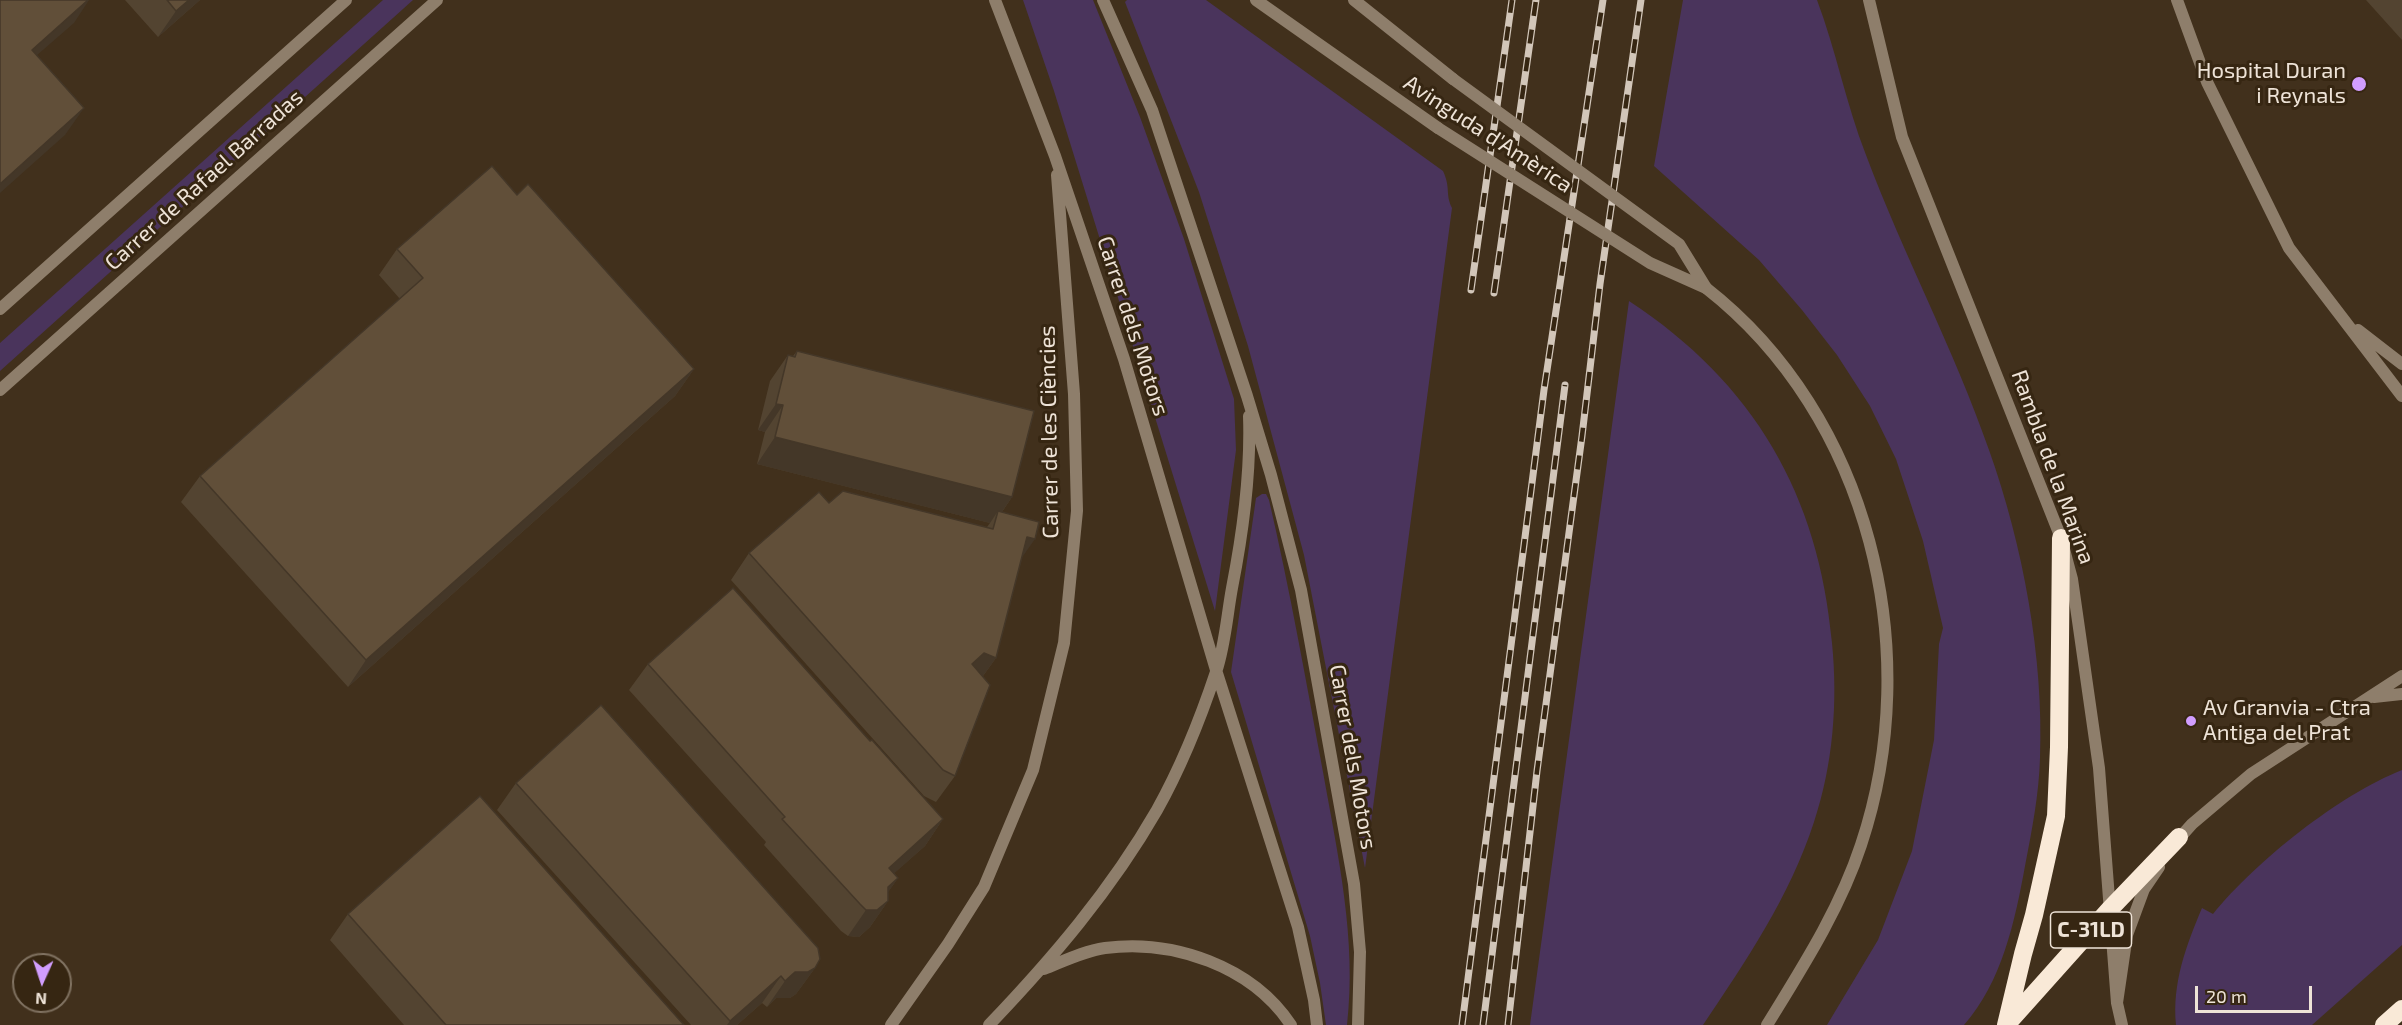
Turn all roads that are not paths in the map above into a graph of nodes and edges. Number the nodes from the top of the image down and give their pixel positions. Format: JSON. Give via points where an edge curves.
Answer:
{"nodes":[{"id":1,"x":346,"y":0,"type":"edge"},
{"id":2,"x":437,"y":0,"type":"edge"},
{"id":3,"x":995,"y":0,"type":"edge"},
{"id":4,"x":1103,"y":0,"type":"edge"},
{"id":5,"x":1256,"y":0,"type":"edge"},
{"id":6,"x":1354,"y":0,"type":"edge"},
{"id":7,"x":1869,"y":0,"type":"edge"},
{"id":8,"x":2176,"y":0,"type":"edge"},
{"id":9,"x":1055,"y":156,"type":"junction"},
{"id":10,"x":1706,"y":288,"type":"junction"},
{"id":11,"x":0,"y":309,"type":"edge"},
{"id":12,"x":2345,"y":319,"type":"junction"},
{"id":13,"x":2402,"y":364,"type":"edge"},
{"id":14,"x":0,"y":390,"type":"edge"},
{"id":15,"x":1248,"y":396,"type":"junction"},
{"id":16,"x":2402,"y":396,"type":"edge"},
{"id":17,"x":2061,"y":538,"type":"junction"},
{"id":18,"x":1216,"y":670,"type":"junction"},
{"id":19,"x":2402,"y":676,"type":"edge"},
{"id":20,"x":2402,"y":694,"type":"edge"},
{"id":21,"x":2373,"y":697,"type":"junction"},
{"id":22,"x":2179,"y":837,"type":"junction"},
{"id":23,"x":2109,"y":910,"type":"junction"},
{"id":24,"x":1040,"y":971,"type":"junction"},
{"id":25,"x":2117,"y":1003,"type":"junction"},
{"id":26,"x":2402,"y":1009,"type":"edge"},
{"id":27,"x":891,"y":1025,"type":"edge"},
{"id":28,"x":989,"y":1025,"type":"edge"},
{"id":29,"x":1291,"y":1025,"type":"edge"},
{"id":30,"x":1317,"y":1025,"type":"edge"},
{"id":31,"x":1358,"y":1025,"type":"edge"},
{"id":32,"x":1767,"y":1025,"type":"edge"},
{"id":33,"x":2006,"y":1025,"type":"edge"},
{"id":34,"x":2122,"y":1025,"type":"edge"},
{"id":35,"x":2384,"y":1025,"type":"edge"}],
"edges":[{"from":1,"to":11,"type":"street","name":"Carrer de Rafael Barradas"},
{"from":2,"to":14,"type":"street","name":"Carrer de Rafael Barradas"},
{"from":3,"to":9,"type":"street","name":"Carrer dels Motors"},
{"from":4,"to":15,"type":"street","name":"Carrer dels Motors","via":[[1152,110]]},
{"from":5,"to":10,"type":"street","name":"Avinguda d'Amèrica","bridge":true,"via":[[1438,128],[1650,263]]},
{"from":6,"to":10,"type":"street","name":"Avinguda d'Amèrica","bridge":true,"via":[[1453,79],[1679,244]]},
{"from":7,"to":17,"type":"street","name":"Rambla de la Marina","via":[[1902,137]]},
{"from":8,"to":12,"type":"street","via":[[2206,82],[2289,248]]},
{"from":9,"to":18,"type":"street","name":"Carrer dels Motors","via":[[1124,359]]},
{"from":9,"to":27,"type":"street","name":"Carrer de les Ciències","via":[[1074,394],[1077,511],[1064,643],[1033,770],[984,887]]},
{"from":10,"to":32,"type":"street","name":"Avinguda d'Amèrica","via":[[1773,352],[1825,430],[1862,514],[1886,622],[1889,701],[1883,759],[1862,845],[1843,892]]},
{"from":12,"to":13,"type":"street"},
{"from":12,"to":16,"type":"street"},
{"from":15,"to":18,"type":"street","name":"Carrer dels Motors","via":[[1247,485],[1237,563]]},
{"from":15,"to":31,"type":"street","name":"Carrer dels Motors","via":[[1301,590],[1348,848],[1359,924]]},
{"from":17,"to":23,"type":"street","name":"Rambla de la Marina","via":[[2072,579],[2099,768]]},
{"from":17,"to":33,"type":"highway","via":[[2056,816]]},
{"from":18,"to":24,"type":"street","via":[[1190,743],[1157,810],[1114,878]]},
{"from":18,"to":30,"type":"street","name":"Carrer dels Motors","via":[[1298,927]]},
{"from":19,"to":21,"type":"street","number":"C-31LD"},
{"from":20,"to":21,"type":"street"},
{"from":21,"to":22,"type":"street","number":"C-31LD","via":[[2251,774]]},
{"from":22,"to":23,"type":"highway","number":"C-31LD"},
{"from":22,"to":25,"type":"street","via":[[2144,889],[2127,935]]},
{"from":23,"to":25,"type":"street","name":"Rambla de la Marina"},
{"from":23,"to":33,"type":"highway","number":"C-31LD"},
{"from":24,"to":28,"type":"street"},
{"from":24,"to":29,"type":"street","via":[[1104,948],[1157,947],[1183,952],[1207,960],[1248,983]]},
{"from":25,"to":34,"type":"street"},
{"from":26,"to":35,"type":"highway"}]}
